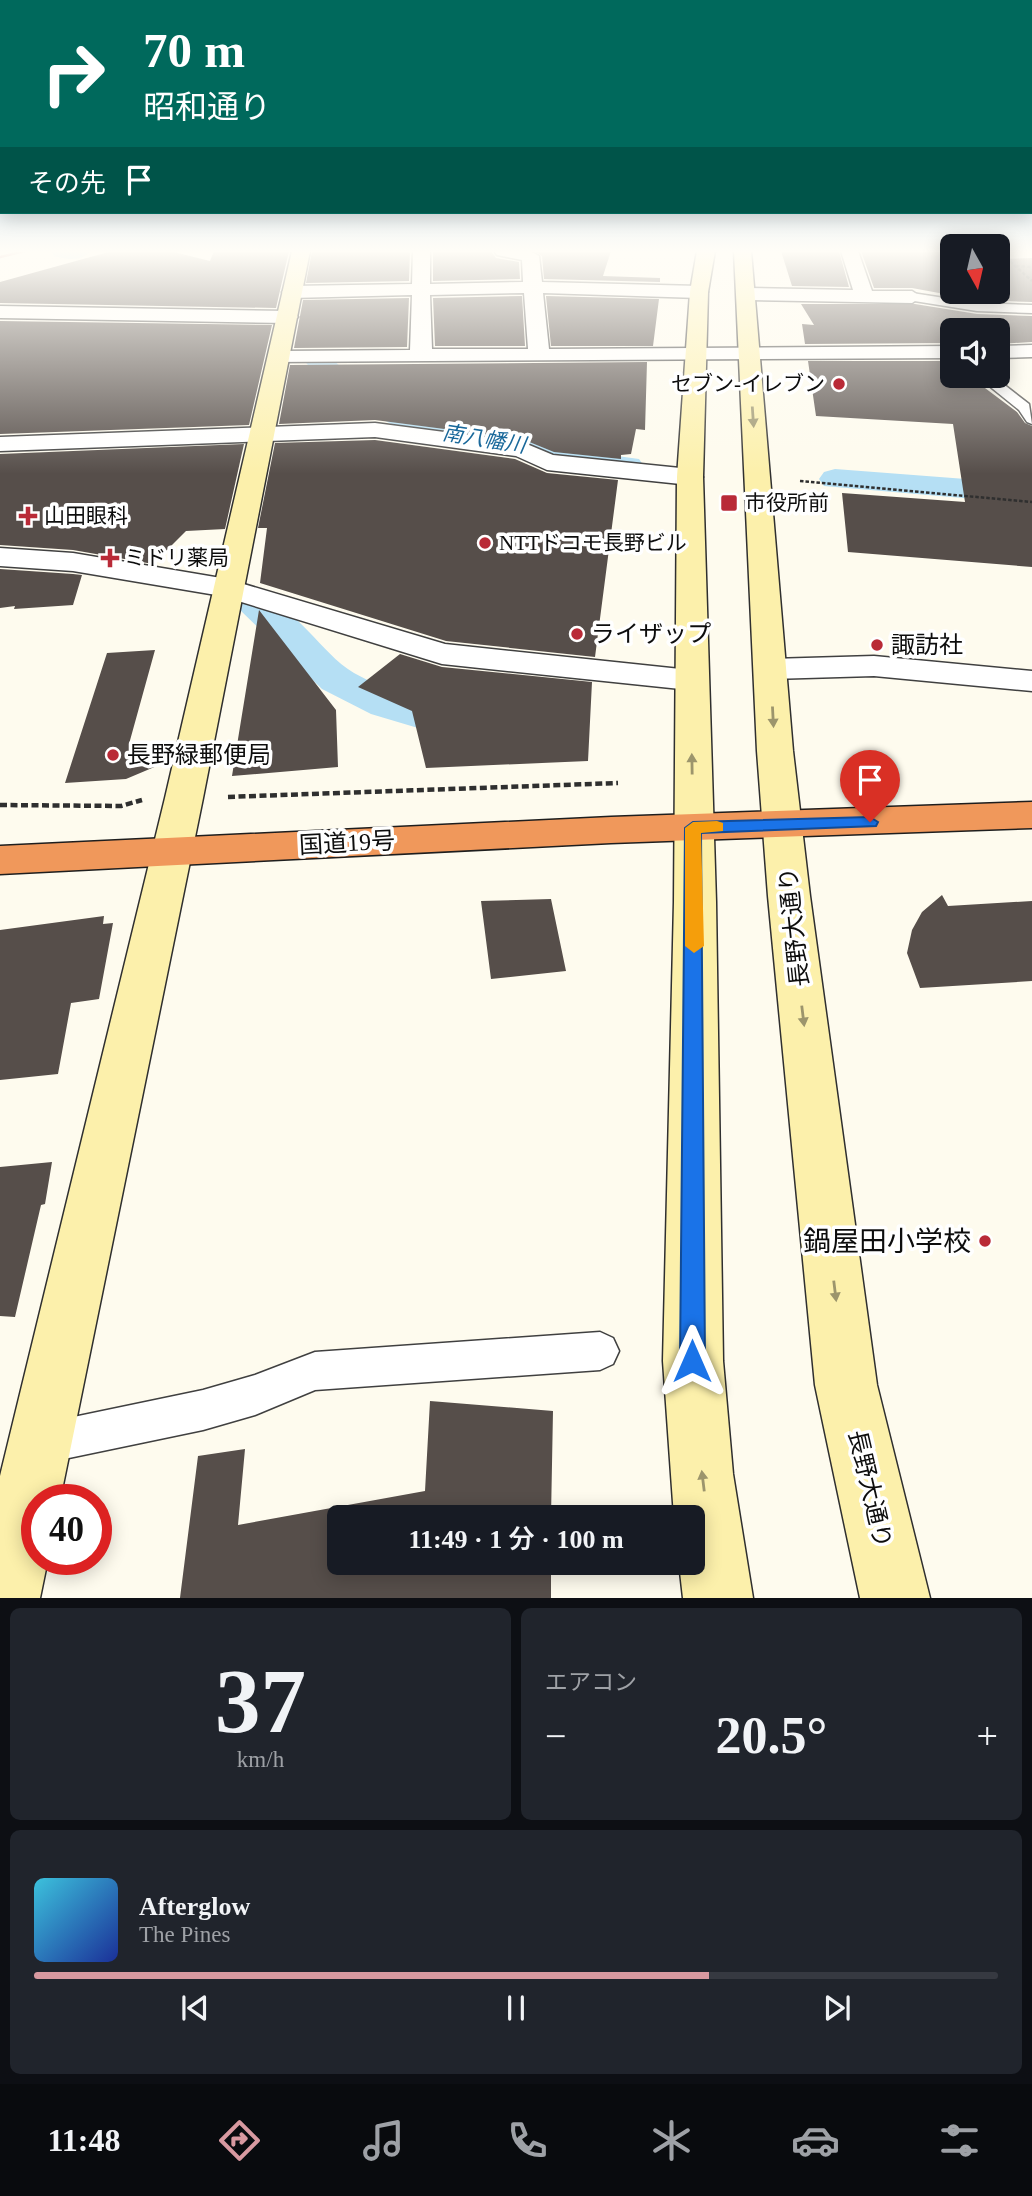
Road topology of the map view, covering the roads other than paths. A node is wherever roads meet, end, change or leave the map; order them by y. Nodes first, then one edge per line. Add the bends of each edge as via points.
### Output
1 (286, 326) edge
2 (421, 326) edge
3 (536, 326) edge
4 (697, 326) edge
5 (748, 326) edge
6 (1032, 351) edge
7 (940, 352) edge
8 (1010, 352) edge
9 (749, 353) junction
10 (696, 354) junction
11 (539, 355) junction
12 (421, 356) junction
13 (279, 357) junction
14 (995, 388) edge
15 (1032, 419) edge
16 (261, 436) junction
17 (0, 444) edge
18 (690, 477) junction
19 (0, 558) edge
20 (227, 588) junction
21 (771, 669) junction
22 (690, 680) junction
23 (1032, 681) edge
24 (1032, 815) edge
25 (784, 824) junction
26 (693, 828) junction
27 (171, 851) junction
28 (0, 860) edge
29 (600, 1351) dead end
30 (23, 1478) edge
31 (5, 1598) edge
32 (718, 1598) edge
33 (895, 1598) edge

1 - 13 street
2 - 12 street
3 - 11 street
4 - 10 street
5 - 9 street, 長野大通り
6 - 8 street
7 - 9 street
9 - 10 street
9 -> 21 street, 長野大通り
10 - 11 street
10 - 18 street
11 - 12 street
12 - 13 street
13 - 16 street
14 - 15 lane via 1024,407
16 - 17 street
16 - 18 street via 375,430 522,449 547,462
16 - 20 street
18 - 22 street
19 - 20 street via 73,562
20 - 22 street via 442,654
20 - 27 street
21 - 23 street via 874,666
21 -> 25 street, 長野大通り
26 -> 22 street
24 - 25 highway, 国道19号
25 - 26 highway, 国道19号
25 -> 33 street, 長野大通り via 846,1385
26 - 27 highway, 国道19号
32 -> 26 street via 692,1361
27 - 28 highway, 国道19号
27 - 30 street
29 - 30 lane via 315,1371
30 - 31 street

